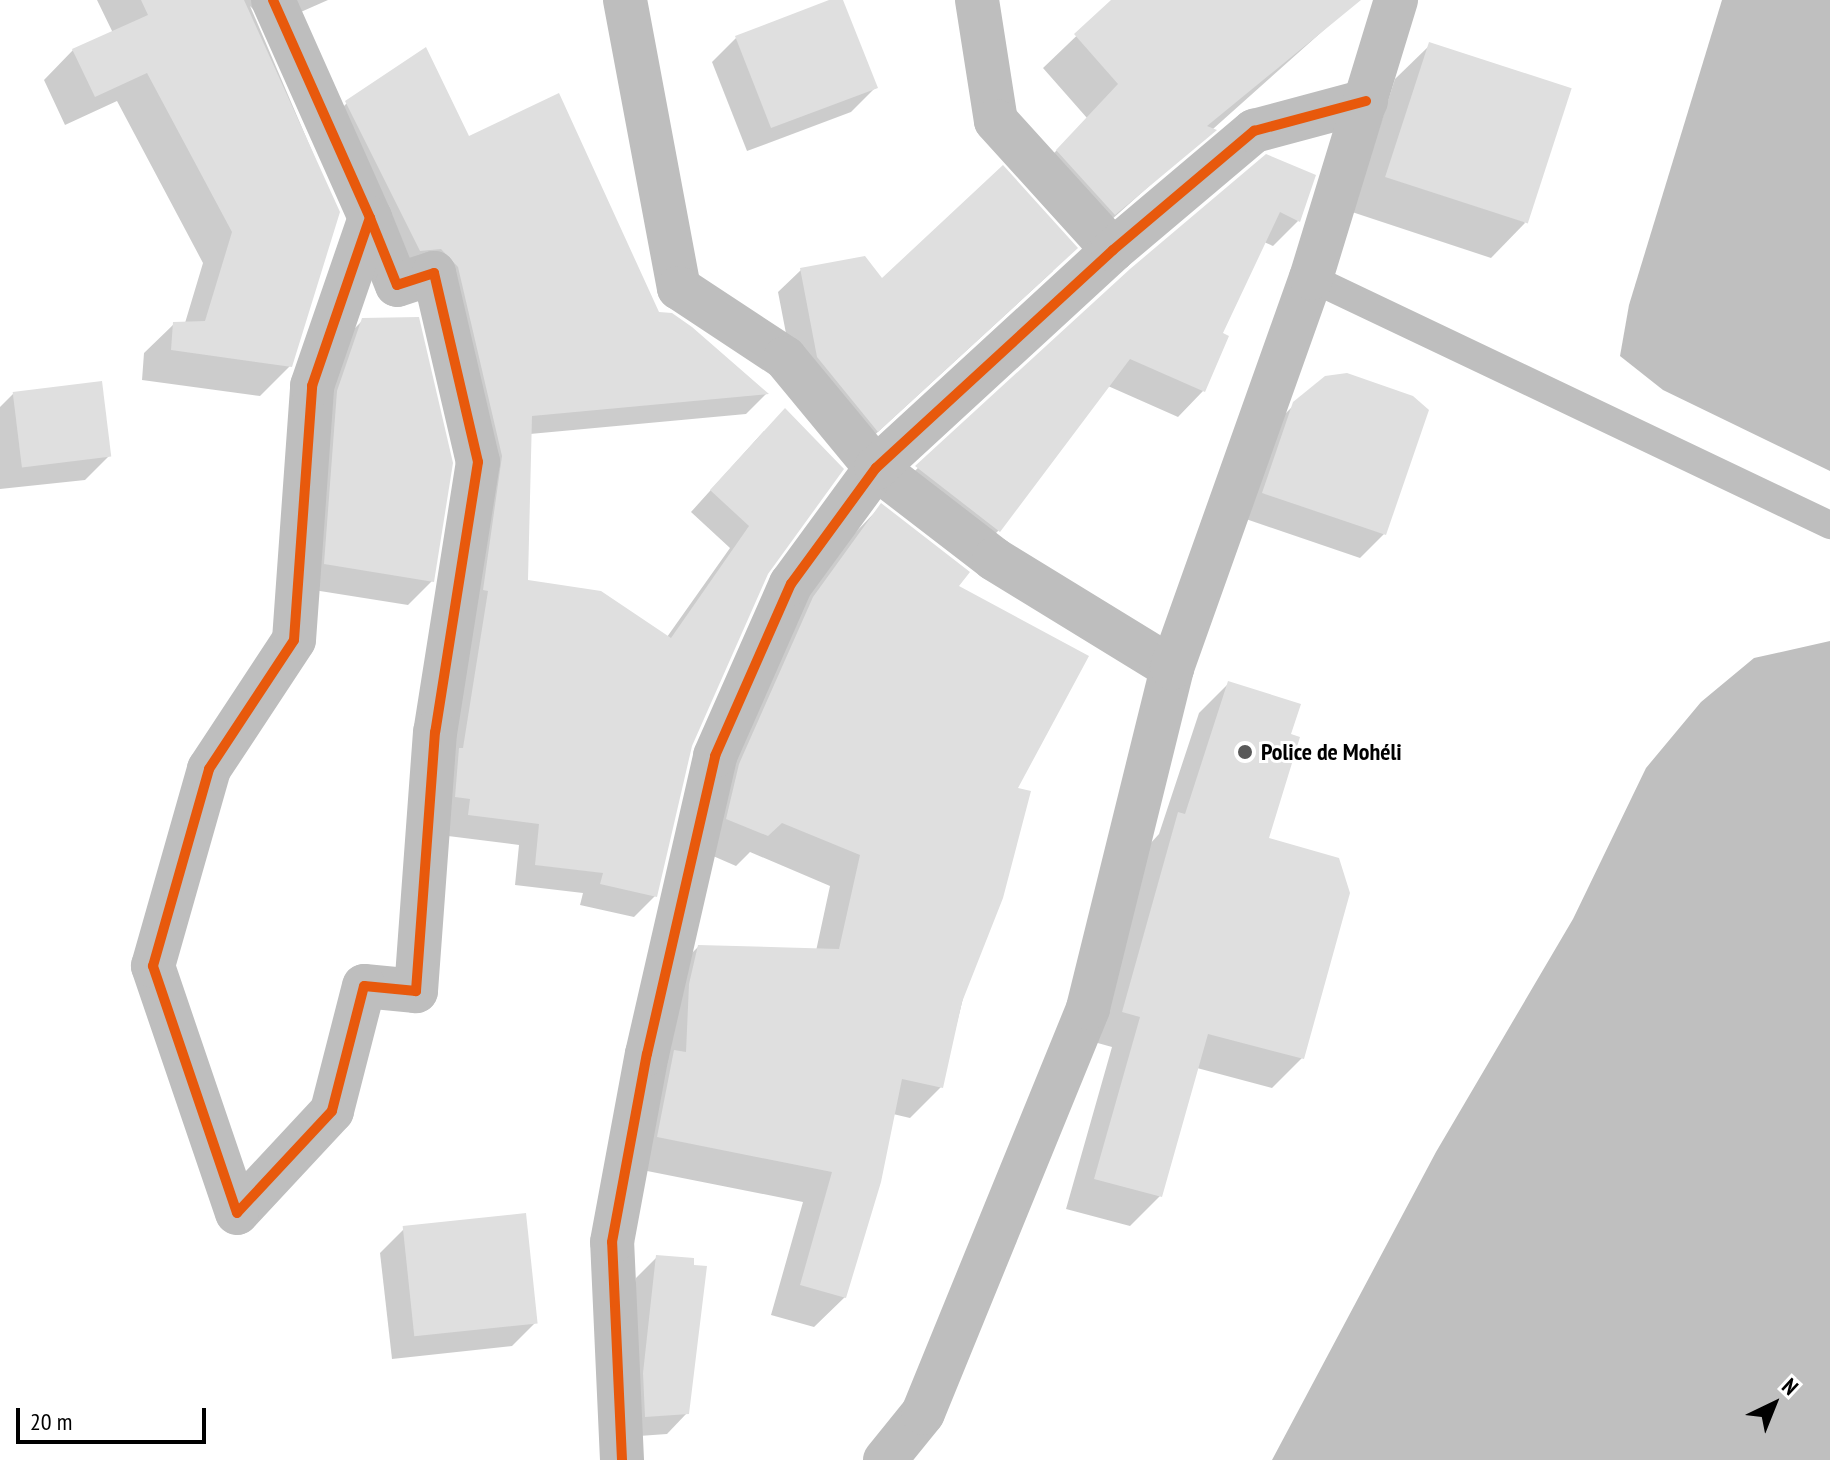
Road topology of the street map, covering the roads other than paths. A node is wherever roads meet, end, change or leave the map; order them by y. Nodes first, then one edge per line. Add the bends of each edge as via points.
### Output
1 (273, 0) edge
2 (625, 0) edge
3 (977, 0) edge
4 (1396, 0) edge
5 (1366, 101) junction
6 (370, 218) junction
7 (1113, 250) junction
8 (1311, 278) junction
9 (876, 468) junction
10 (1830, 525) edge
11 (1172, 668) junction
12 (622, 1460) edge
13 (885, 1460) edge

1 - 6 street
2 - 9 street via 679,288 785,358
3 - 7 street via 996,121
4 - 5 street
5 - 7 street via 1254,131
5 - 8 street
6 - 6 street via 397,285 434,273 478,462 435,732 416,991 364,986 332,1111 237,1213 153,966 209,769 294,640 312,386
7 - 9 street
8 - 10 lane
8 - 11 street
9 - 11 street via 994,559
9 - 12 street via 791,584 715,756 647,1054 612,1242
11 - 13 street via 1088,1008 923,1413

